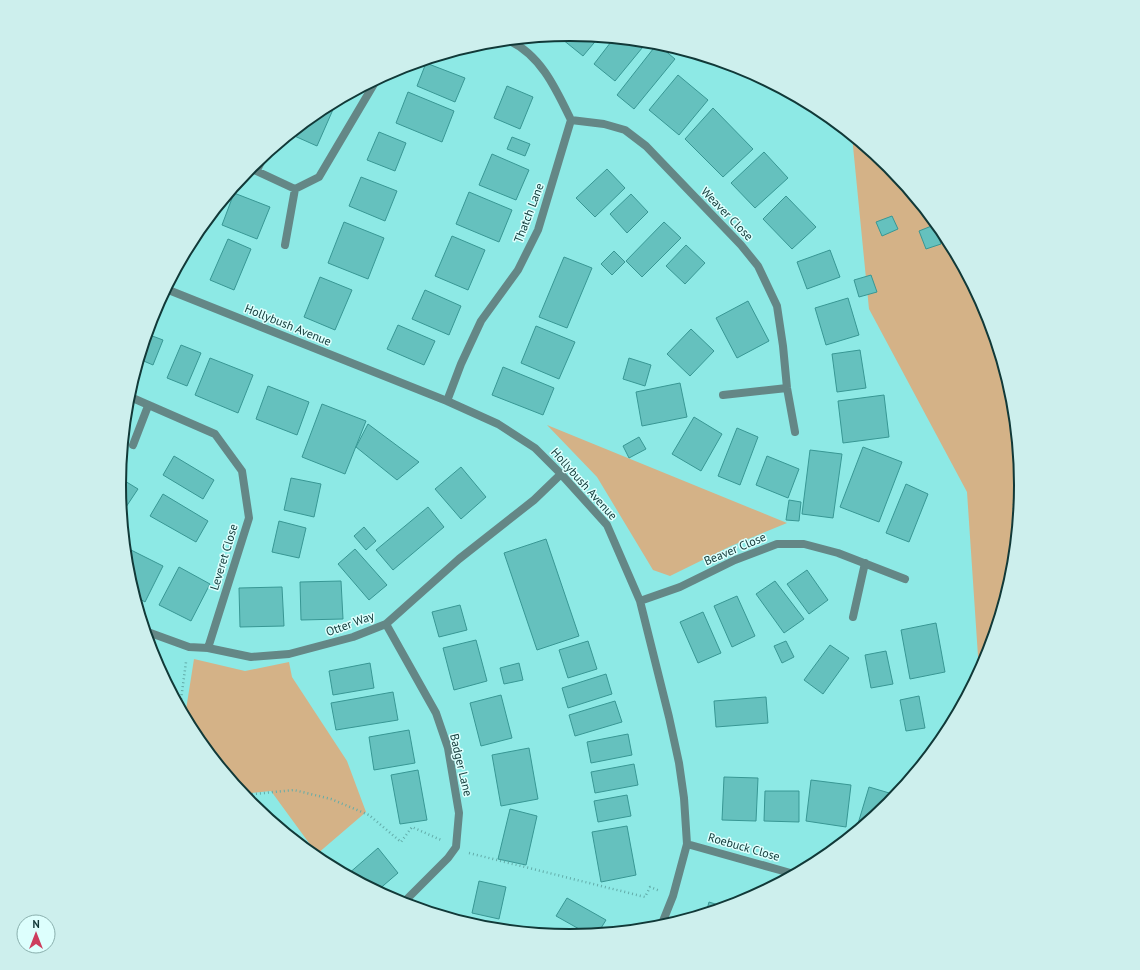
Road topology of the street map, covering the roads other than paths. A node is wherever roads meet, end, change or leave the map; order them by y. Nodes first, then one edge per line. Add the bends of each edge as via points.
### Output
1 (515, 45) edge
2 (372, 88) edge
3 (571, 120) junction
4 (256, 171) edge
5 (295, 189) junction
6 (285, 244) dead end
7 (171, 291) edge
8 (787, 388) junction
9 (723, 395) dead end
10 (135, 399) edge
11 (447, 401) junction
12 (148, 406) junction
13 (795, 432) dead end
14 (133, 445) dead end
15 (561, 474) junction
16 (865, 563) junction
17 (905, 579) dead end
18 (640, 601) junction
19 (853, 617) dead end
20 (386, 624) junction
21 (152, 634) edge
22 (208, 648) junction
23 (687, 844) junction
24 (788, 872) edge
25 (408, 898) edge
26 (664, 918) edge

1 - 3 street via 531,56 549,76
2 - 5 street via 319,177
3 - 8 street, Weaver Close via 604,124 625,130 646,146 758,266 777,306
3 - 11 street, Thatch Lane via 538,230 518,270 481,321
4 - 5 street
5 - 6 street
7 - 11 street, Hollybush Avenue
8 - 9 street
8 - 13 street, Weaver Close
10 - 12 street, Leveret Close
11 - 15 street, Hollybush Avenue via 498,424 535,448
12 - 14 street
12 - 22 street, Leveret Close via 215,434 242,471 249,518
15 - 18 street, Hollybush Avenue via 607,525
15 - 20 street, Otter Way
16 - 17 street, Beaver Close
16 - 18 street, Beaver Close via 804,544 777,544 735,560 680,587
16 - 19 street
18 - 23 street, Hollybush Avenue via 679,762
20 - 22 street, Otter Way via 353,637 289,654 251,658
20 - 25 street, Badger Lane via 436,713 448,748 459,813 456,846 448,858
21 - 22 street, Otter Way via 189,647
23 - 24 street, Roebuck Close
23 - 26 street, Hollybush Avenue

